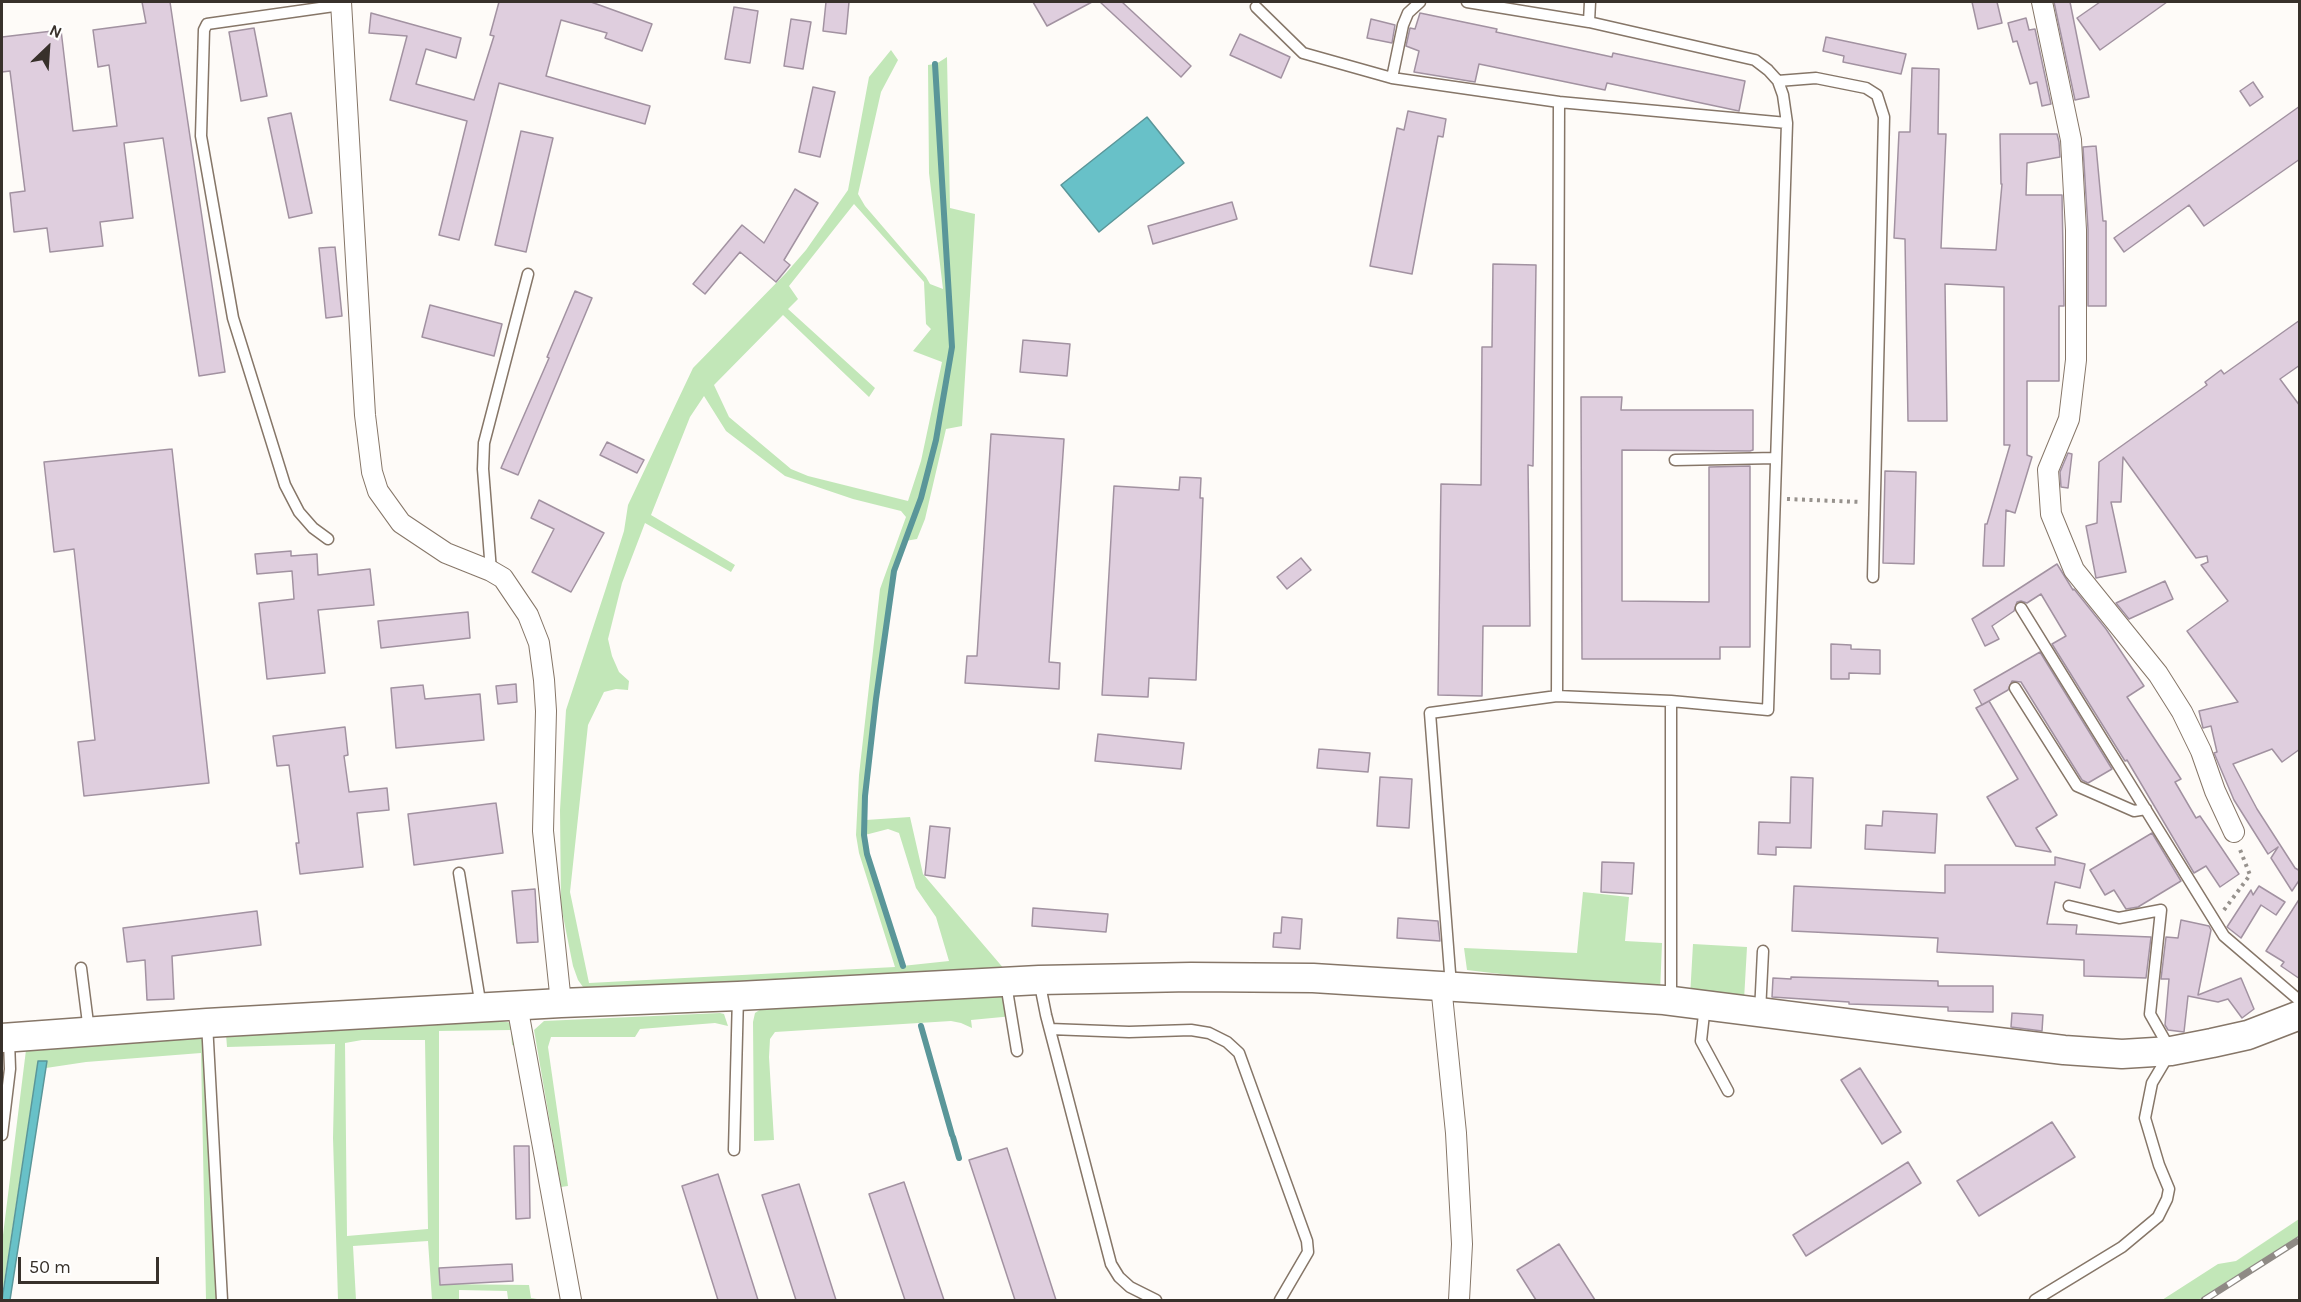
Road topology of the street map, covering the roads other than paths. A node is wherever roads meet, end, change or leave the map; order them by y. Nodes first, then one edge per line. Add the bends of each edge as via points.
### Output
1 (1420, 2) edge
2 (1467, 2) edge
3 (1590, 2) edge
4 (2042, 2) edge
5 (341, 3) edge
6 (1256, 7) dead end
7 (1590, 22) junction
8 (1392, 78) junction
9 (1778, 81) junction
10 (1559, 102) junction
11 (1787, 123) junction
12 (528, 274) dead end
13 (1776, 458) junction
14 (1675, 460) dead end
15 (328, 539) dead end
16 (491, 571) junction
17 (1873, 578) dead end
18 (2021, 608) dead end
19 (2015, 688) dead end
20 (1557, 696) junction
21 (1671, 702) junction
22 (2146, 809) junction
23 (2234, 832) road end
24 (459, 873) dead end
25 (2068, 906) dead end
26 (1763, 951) dead end
27 (81, 968) dead end
28 (1039, 980) junction
29 (1005, 981) junction
30 (1446, 985) junction
31 (738, 996) junction
32 (1671, 1000) junction
33 (561, 1002) junction
34 (2300, 1002) edge
35 (517, 1005) junction
36 (1705, 1005) junction
37 (482, 1007) junction
38 (1760, 1012) junction
39 (2300, 1015) edge
40 (207, 1023) junction
41 (1050, 1029) junction
42 (89, 1031) junction
43 (5, 1037) edge
44 (1017, 1051) dead end
45 (2171, 1051) junction
46 (1728, 1091) dead end
47 (2, 1135) edge
48 (734, 1150) dead end
49 (222, 1300) edge
50 (571, 1300) edge
51 (1156, 1300) edge
52 (1280, 1300) edge
53 (1459, 1300) edge
54 (2035, 1300) edge

1 - 8 lane via 1408,13 1403,25
2 - 7 lane
3 - 7 lane
4 - 23 street via 2071,140 2076,230 2076,360 2069,419 2048,470 2051,514 2074,570 2157,674 2181,712
5 - 15 lane via 207,24 201,136 233,318 285,485 299,512
5 - 16 street via 365,415 372,472 378,491 401,523 446,553
6 - 8 lane via 1303,53
7 - 9 lane via 1755,60
8 - 10 lane
9 - 11 lane
9 - 17 lane via 1816,78 1866,88 1877,95 1884,117
10 - 11 lane
10 - 20 lane
11 - 13 lane
12 - 16 lane via 484,443
13 - 14 lane
13 - 21 lane via 1768,710
16 - 33 street via 503,578 519,599 539,643 546,711 543,831
18 - 22 lane
19 - 22 lane via 2077,786 2134,811
20 - 21 lane
20 - 30 lane via 1430,713
21 - 32 lane
22 - 34 lane via 2224,936
24 - 37 lane
25 - 45 lane via 2119,918 2161,910 2150,1014
26 - 38 lane
27 - 42 lane
28 - 29 street
28 - 30 street via 1313,978
28 - 41 lane
29 - 31 street
29 - 44 lane
30 - 32 street
30 - 53 street via 1462,1244
31 - 33 street
31 - 48 lane
32 - 36 street
33 - 35 street
35 - 37 street
35 - 50 street
36 - 38 street
36 - 46 lane via 1701,1041
37 - 40 street
38 - 45 street via 2064,1050 2122,1054
39 - 45 street via 2248,1035
40 - 42 street
40 - 49 lane
41 - 51 lane via 1111,1264 1130,1287
41 - 52 lane via 1191,1030 1227,1042 1239,1053 1307,1241 1308,1252
42 - 43 street
43 - 47 lane via 10,1069
45 - 54 lane via 2152,1083 2145,1118 2169,1189 2158,1216 2122,1247

